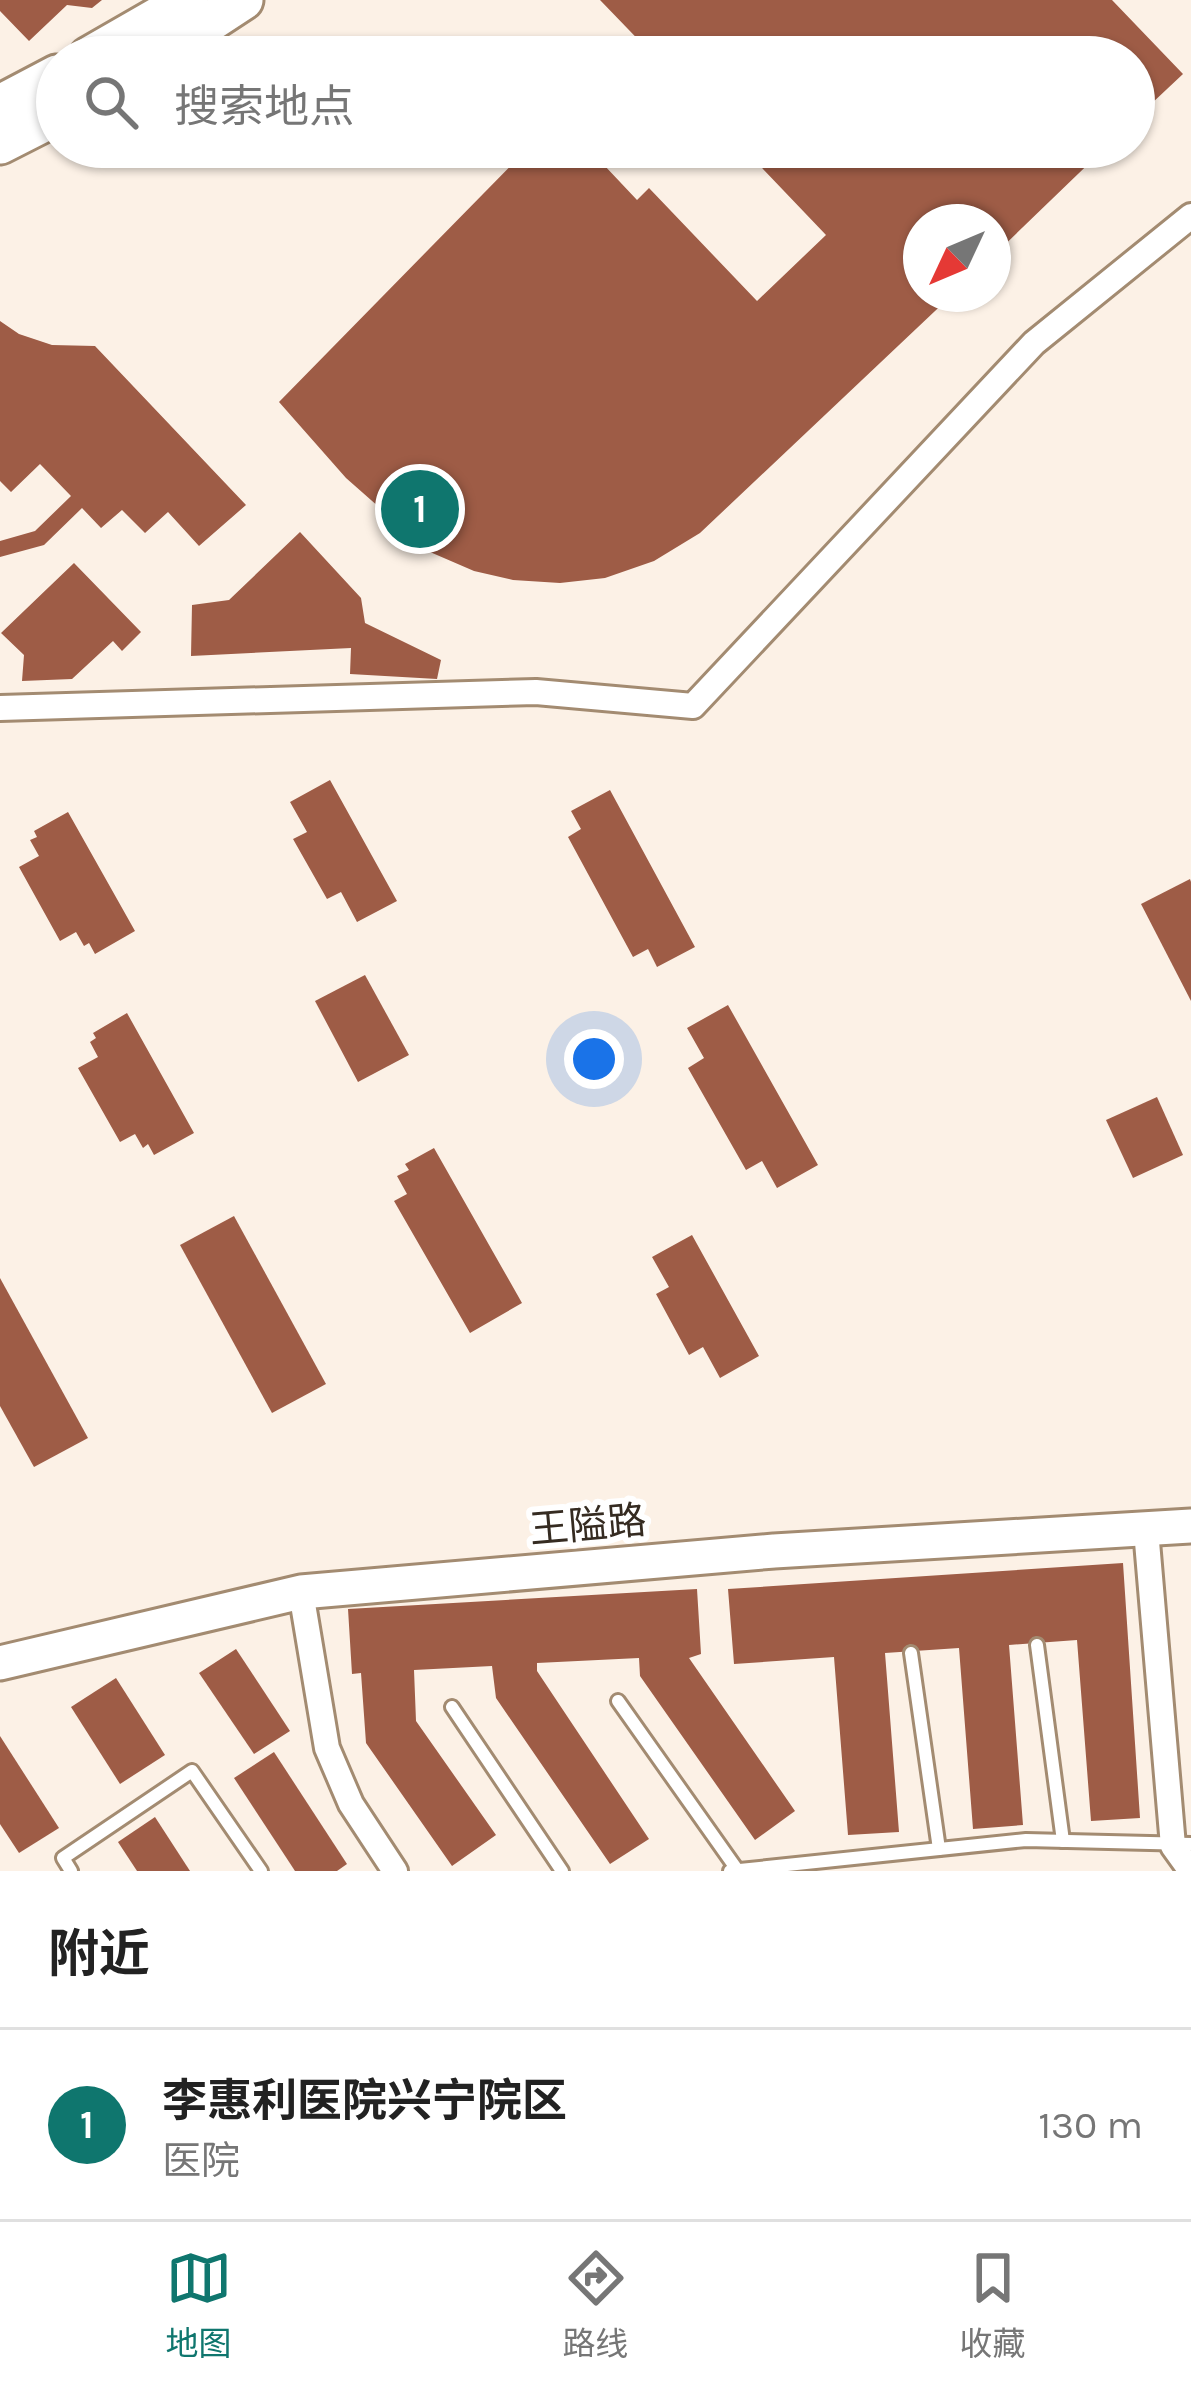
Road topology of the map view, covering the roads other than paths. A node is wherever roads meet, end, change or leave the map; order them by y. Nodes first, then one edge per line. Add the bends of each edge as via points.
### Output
1 (188, 0) edge
2 (244, 0) edge
3 (125, 36) edge
4 (188, 36) edge
5 (36, 86) edge
6 (0, 105) edge
7 (36, 126) edge
8 (0, 144) edge
9 (1191, 216) edge
10 (0, 708) edge
11 (1191, 1526) edge
12 (1146, 1530) junction
13 (301, 1592) junction
14 (1036, 1645) dead end
15 (911, 1653) dead end
16 (0, 1663) edge
17 (618, 1701) dead end
18 (452, 1708) dead end
19 (1063, 1841) junction
20 (1182, 1845) edge
21 (939, 1849) junction
22 (71, 1871) edge
23 (261, 1871) edge
24 (395, 1871) edge
25 (562, 1871) edge
26 (735, 1871) edge
27 (1191, 1871) edge

1 - 3 main road
2 - 4 main road
5 - 6 main road
7 - 8 main road
9 - 10 street via 1034,343 693,706 536,692
11 - 12 main road, 王隘路
12 - 13 main road, 王隘路 via 774,1551
12 - 20 street
13 - 16 main road, 王隘路
13 - 24 street via 327,1748 350,1804
14 - 19 lane
15 - 21 lane
17 - 26 lane
18 - 25 lane
19 - 20 lane
19 - 21 lane
20 - 27 street
21 - 26 lane
22 - 23 lane via 63,1858 191,1771

